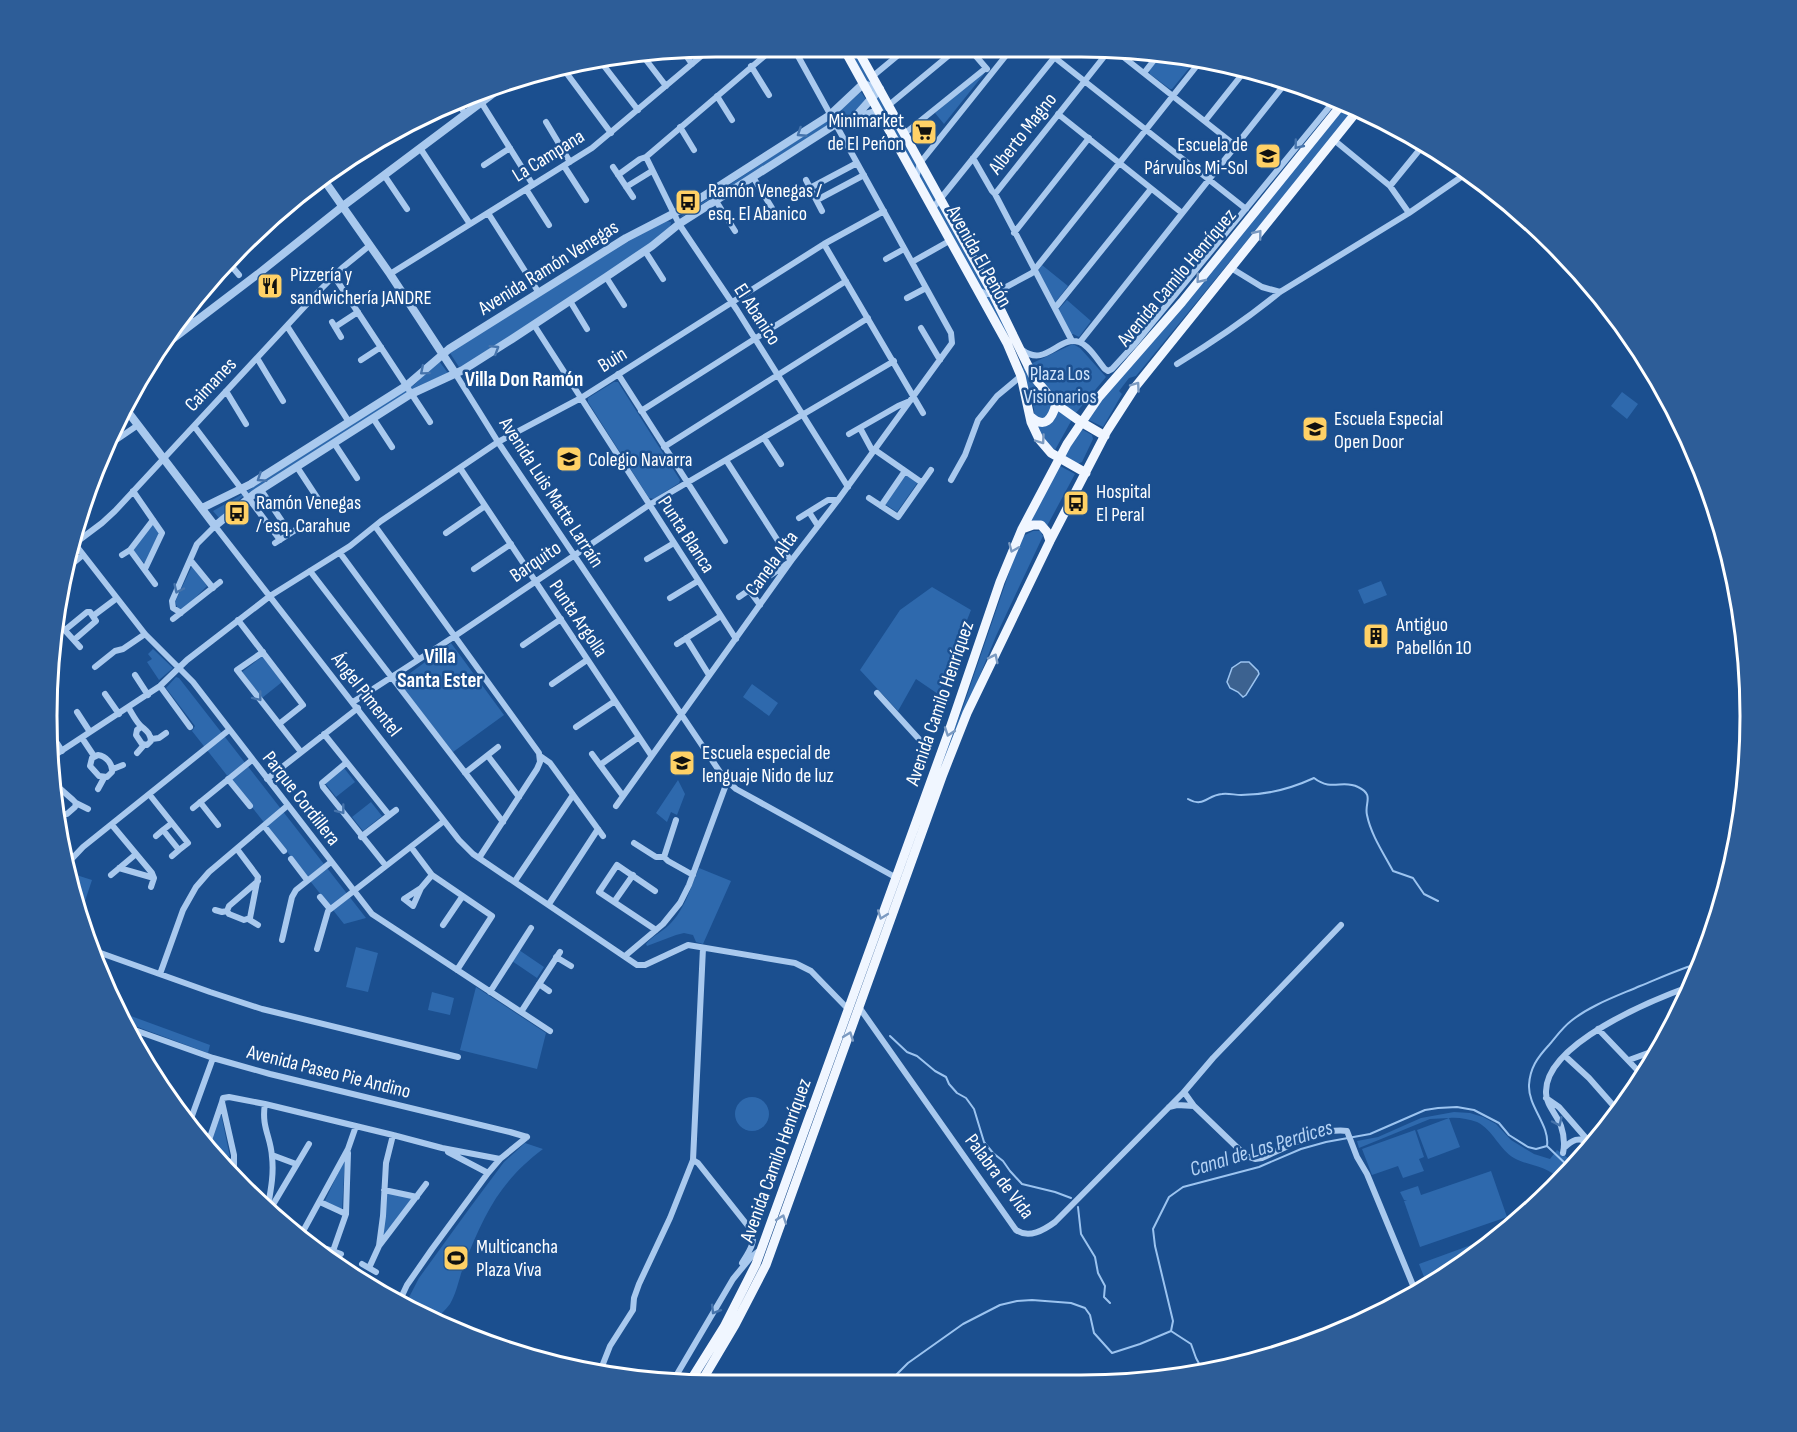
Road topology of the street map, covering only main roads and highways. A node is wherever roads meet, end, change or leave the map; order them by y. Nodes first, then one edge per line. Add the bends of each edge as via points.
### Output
1 (848, 57) edge
2 (862, 57) edge
3 (1338, 109) edge
4 (1353, 116) edge
5 (1056, 404) junction
6 (1030, 416) junction
7 (1081, 422) junction
8 (1105, 436) junction
9 (1059, 458) junction
10 (1086, 472) junction
11 (1022, 529) junction
12 (1050, 541) junction
13 (694, 1374) edge
14 (705, 1375) edge

1 - 6 main road, Avenida El Peñón via 1010,348
2 - 5 main road, Avenida El Peñón via 993,294 1033,376
3 -> 7 main road, Avenida Camilo Henríquez
8 -> 4 main road, Avenida Camilo Henríquez via 1145,373
5 - 6 main road via 1047,421 1039,422
5 - 7 main road, Avenida El Peñón
6 -> 9 main road, Avenida El Peñón via 1039,439
7 - 8 main road, Avenida El Peñón
7 - 9 main road, Avenida Camilo Henríquez
8 - 10 main road, Avenida Camilo Henríquez
9 - 10 main road, Avenida El Peñón
9 - 11 main road, Avenida Camilo Henríquez
10 - 12 main road, Avenida Camilo Henríquez
11 - 12 main road via 1041,525
11 -> 13 main road, Avenida Camilo Henríquez via 763,1247 734,1310
14 -> 12 main road, Avenida Camilo Henríquez via 766,1265 967,713

